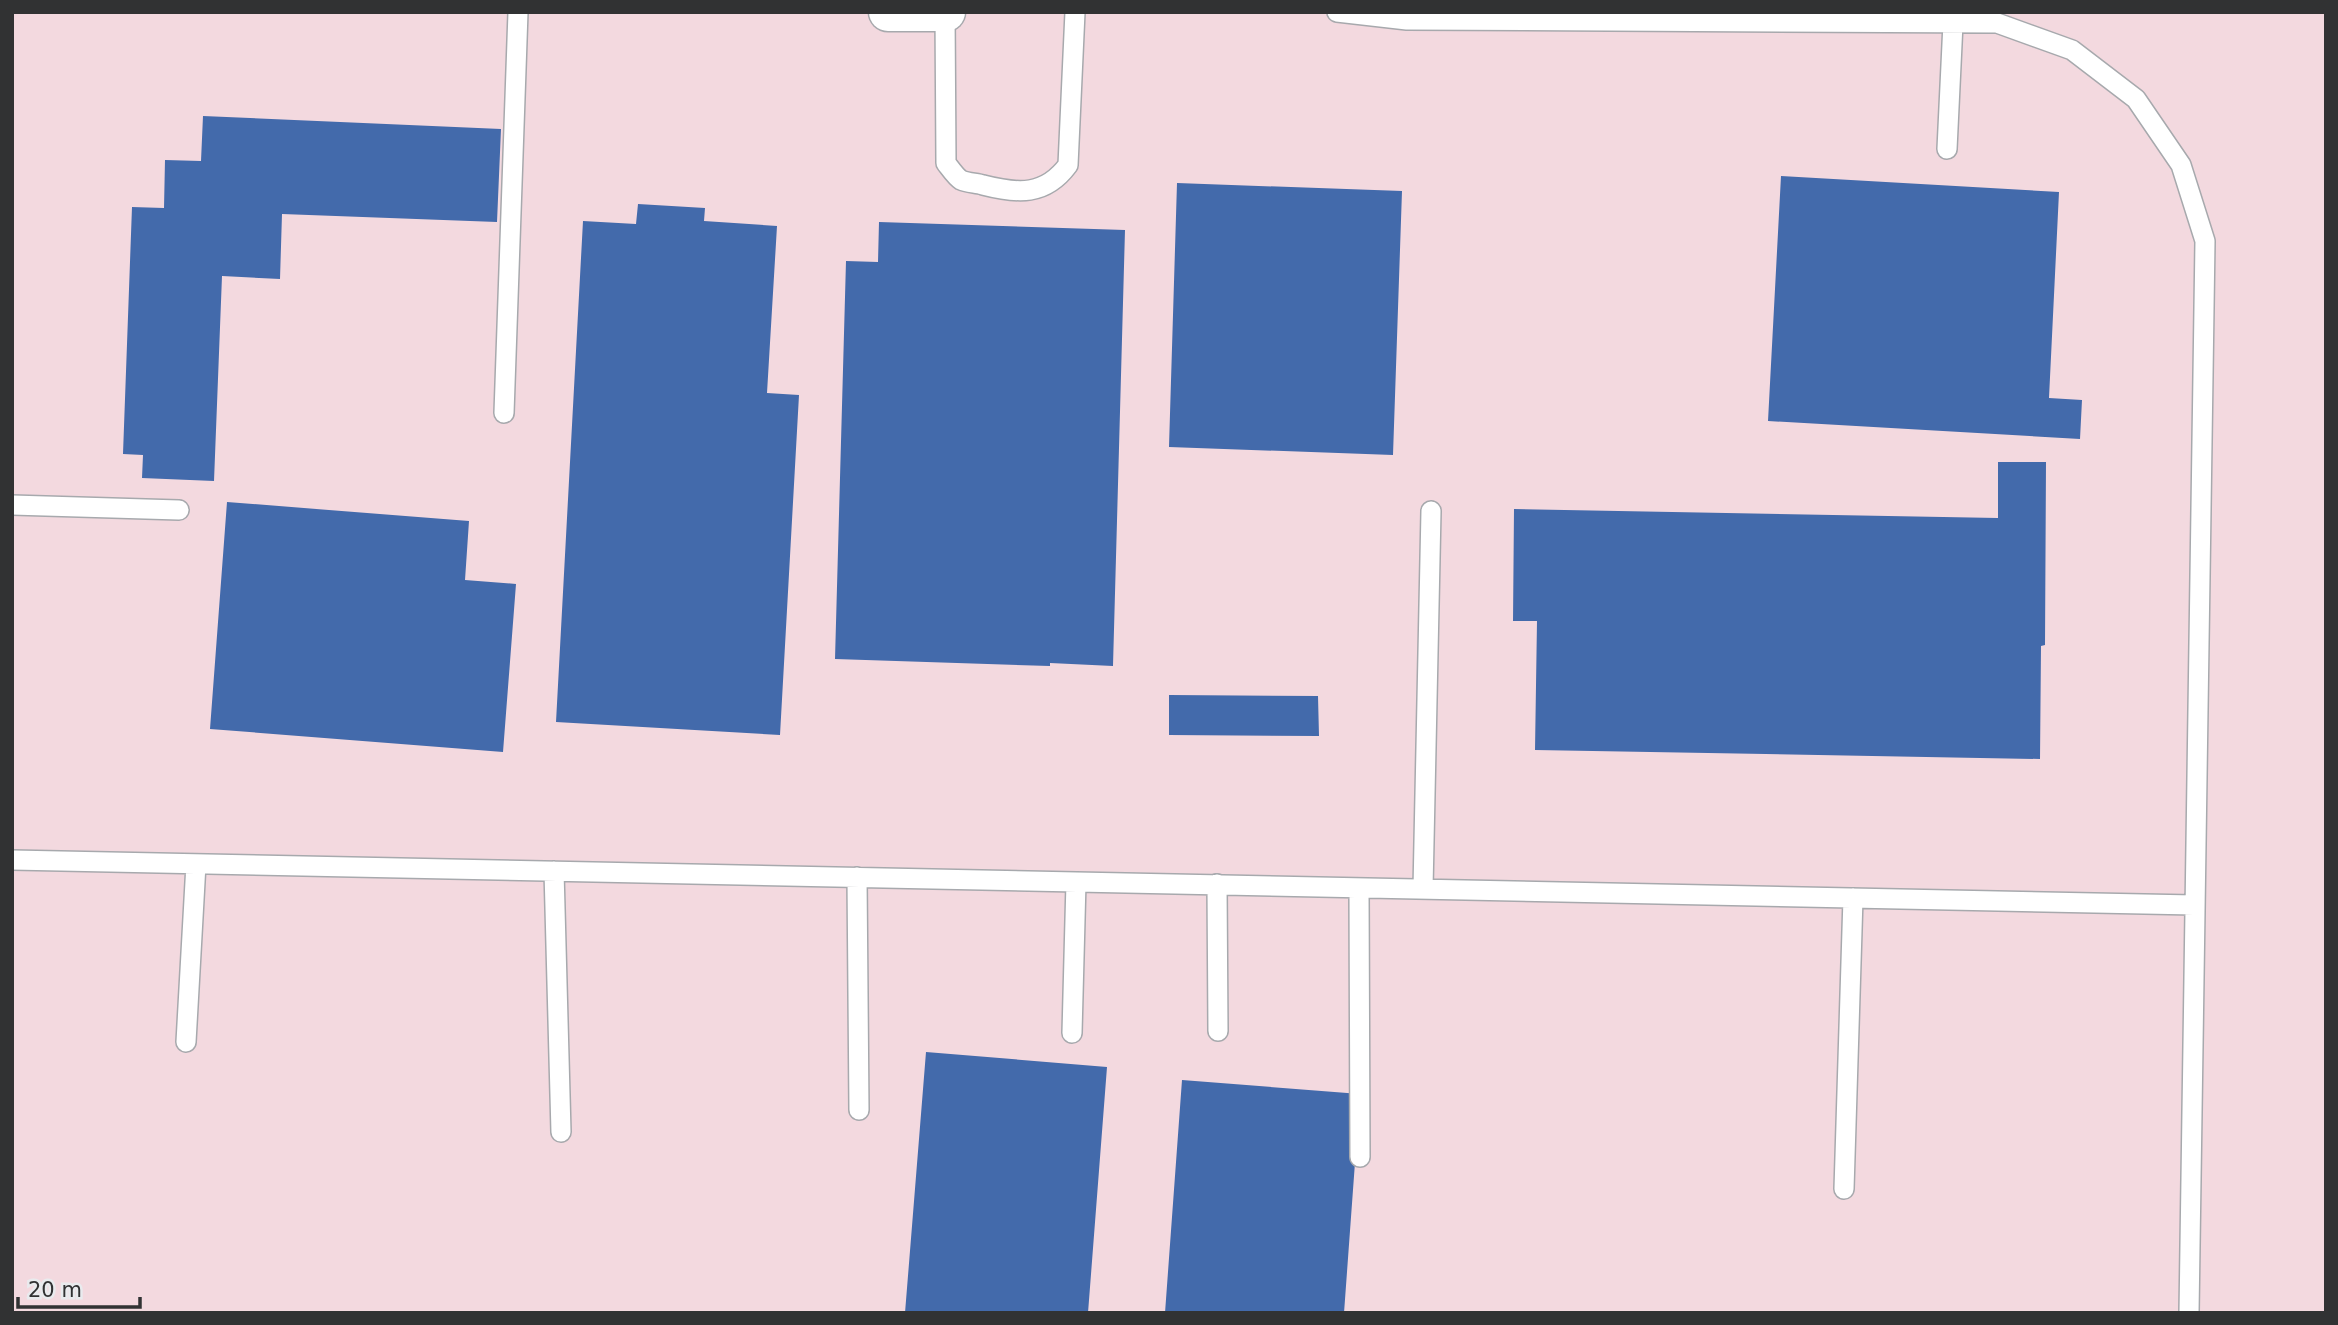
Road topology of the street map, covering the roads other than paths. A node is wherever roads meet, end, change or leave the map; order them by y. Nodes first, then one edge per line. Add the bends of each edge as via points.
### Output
1 (518, 12) edge
2 (888, 12) edge
3 (946, 12) edge
4 (1075, 12) edge
5 (1337, 12) edge
6 (1953, 23) junction
7 (1947, 149) dead end
8 (505, 413) dead end
9 (12, 505) edge
10 (179, 510) dead end
11 (1431, 511) dead end
12 (12, 860) edge
13 (196, 864) junction
14 (554, 871) junction
15 (857, 877) junction
16 (1076, 882) junction
17 (1217, 884) junction
18 (1359, 888) junction
19 (1423, 889) junction
20 (1853, 898) junction
21 (2194, 905) junction
22 (1218, 1031) dead end
23 (1072, 1033) dead end
24 (186, 1042) dead end
25 (859, 1110) dead end
26 (561, 1132) dead end
27 (1360, 1157) dead end
28 (1844, 1189) dead end
29 (2189, 1313) edge

1 - 8 lane
2 - 3 street
3 - 4 lane via 946,163 960,180 1026,191 1046,187 1068,165
5 - 6 lane via 1407,20
6 - 7 lane
6 - 21 lane via 1997,23 2072,50 2136,99 2181,165 2205,241
9 - 10 lane
11 - 19 lane
12 - 13 lane
13 - 14 lane
13 - 24 lane
14 - 15 lane
14 - 26 lane
15 - 16 lane
15 - 25 lane
16 - 17 lane
16 - 23 lane
17 - 18 lane
17 - 22 lane
18 - 19 lane
18 - 27 lane
19 - 20 lane
20 - 21 lane
20 - 28 lane
21 - 29 lane

